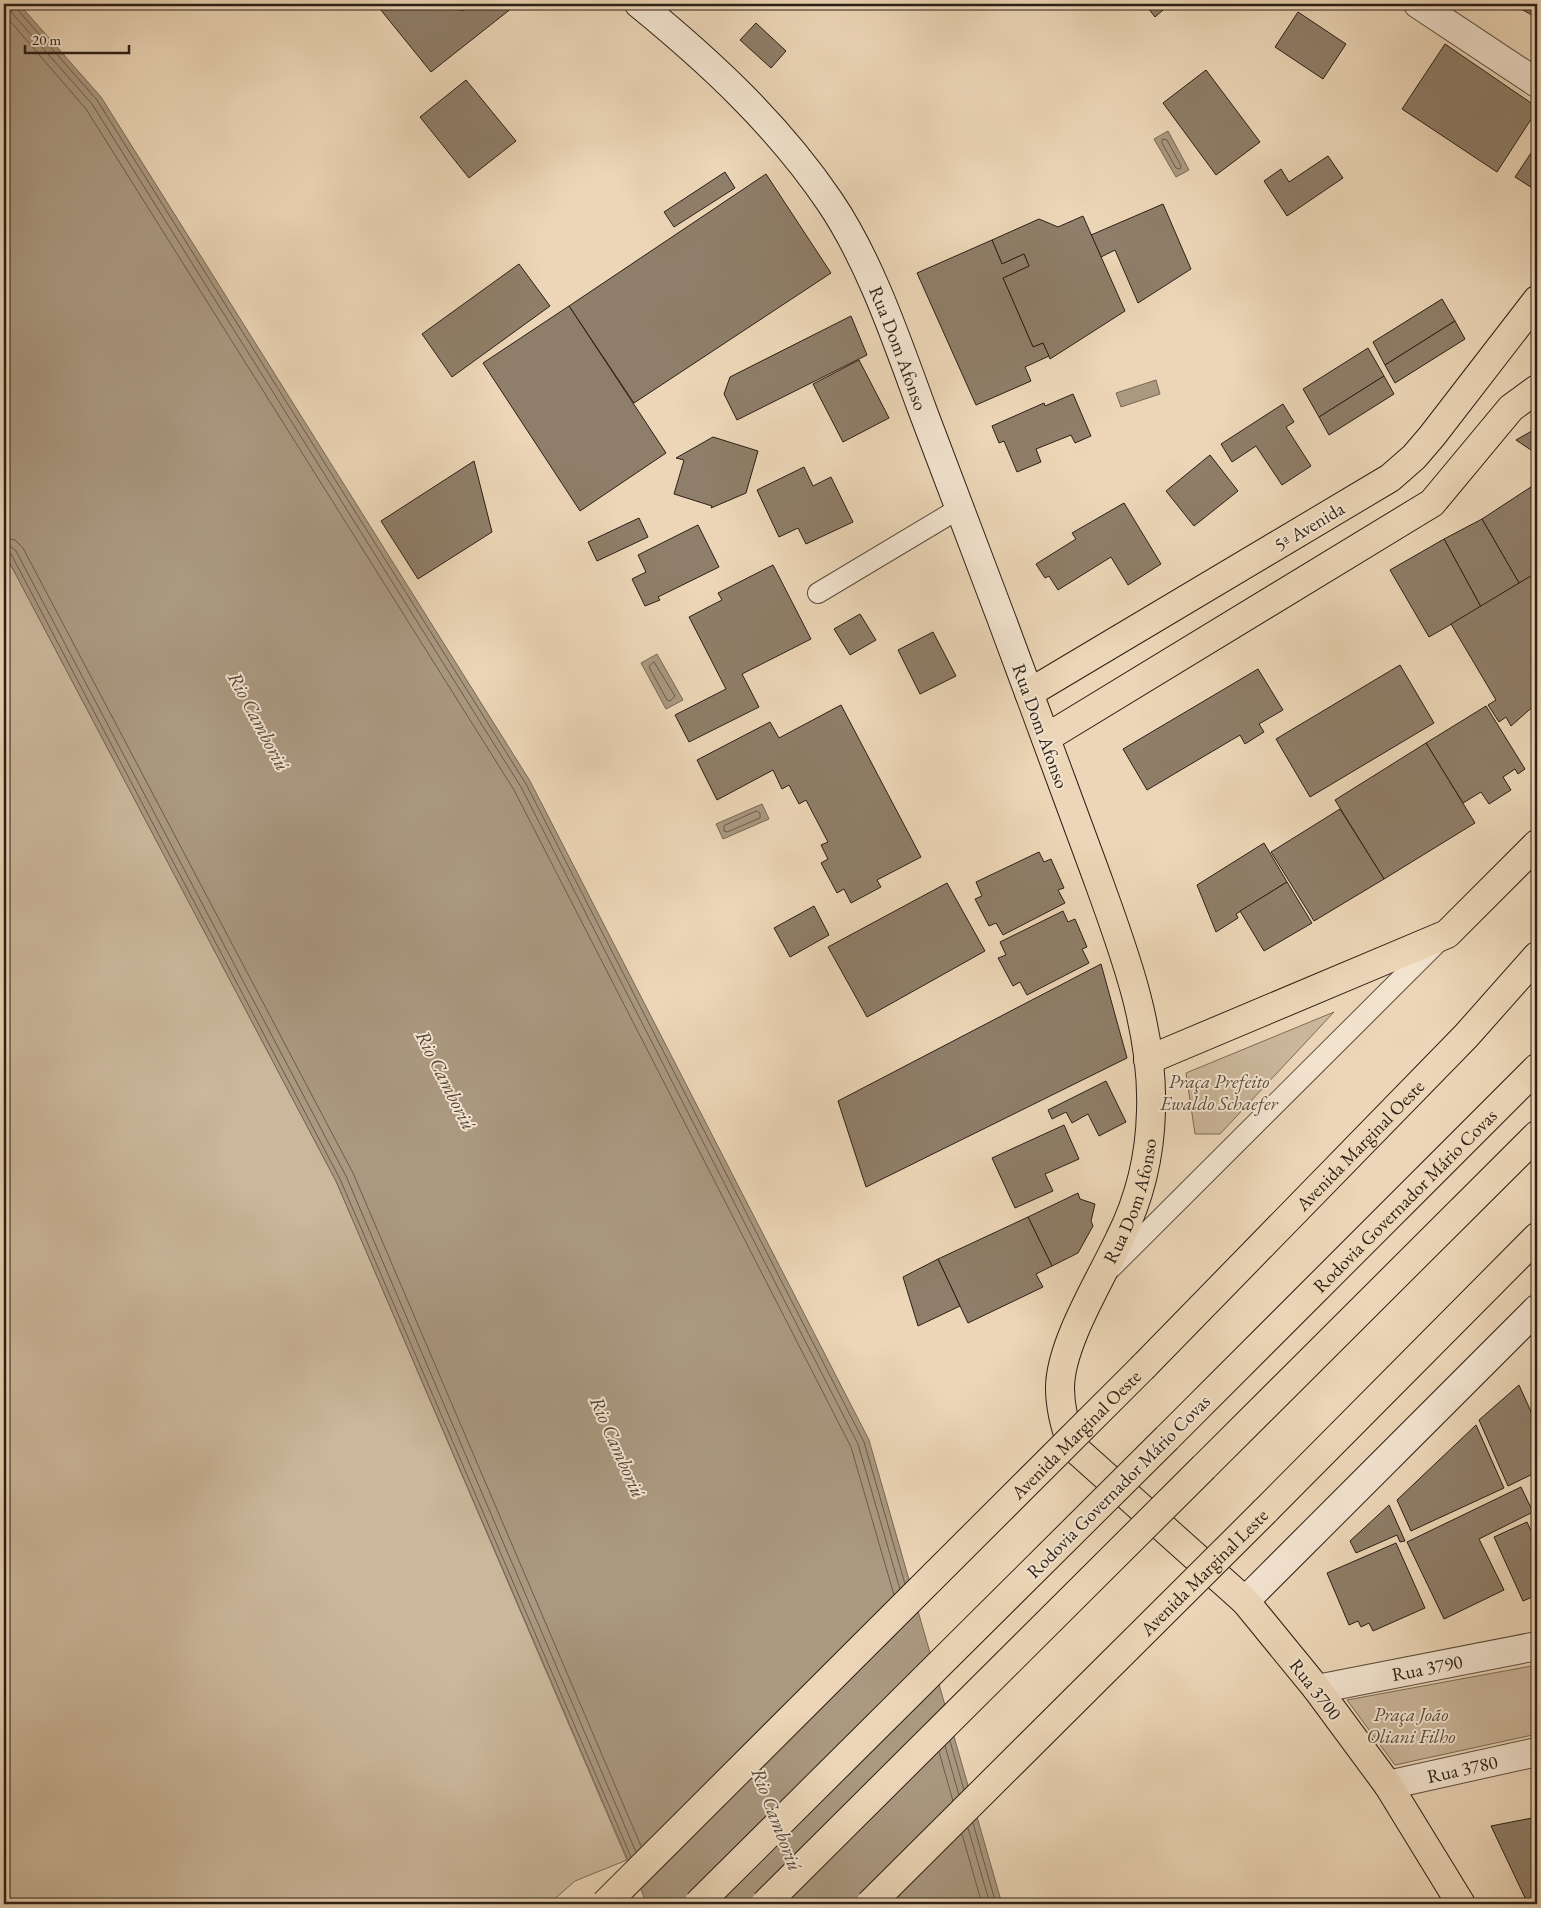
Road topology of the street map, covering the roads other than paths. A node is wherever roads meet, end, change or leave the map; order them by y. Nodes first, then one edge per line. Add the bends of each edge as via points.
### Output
1 (639, 4) edge
2 (1418, 4) edge
3 (1537, 83) edge
4 (1537, 300) edge
5 (1537, 388) edge
6 (960, 508) junction
7 (818, 593) dead end
8 (1029, 693) junction
9 (1046, 738) junction
10 (1537, 844) edge
11 (1447, 934) junction
12 (1537, 956) edge
13 (1148, 1060) junction
14 (1537, 1068) edge
15 (1537, 1135) edge
16 (1537, 1237) edge
17 (1100, 1278) junction
18 (1537, 1309) edge
19 (1135, 1502) joint
20 (1244, 1600) junction
21 (1537, 1646) edge
22 (1317, 1689) junction
23 (1537, 1752) edge
24 (1388, 1784) junction
25 (606, 1904) edge
26 (698, 1904) edge
27 (765, 1904) edge
28 (870, 1904) edge
29 (1461, 1904) edge

1 - 6 main road, Rua Dom Afonso via 686,43 772,128 831,203 894,333
2 - 3 main road
4 - 8 main road, 5ª Avenida via 1414,458 1390,478
5 - 9 main road via 1511,408 1432,503
6 - 7 lane
6 - 8 main road, Rua Dom Afonso
8 - 9 main road, Rua Dom Afonso
9 - 13 main road, Rua Dom Afonso via 1138,998
10 - 11 main road
11 - 13 main road
11 - 17 lane
12 - 25 main road, Avenida Marginal Oeste, bridge via 1466,1036 1144,1366
13 - 17 main road, Rua Dom Afonso via 1152,1110 1149,1150 1137,1197
14 - 26 main road, Rodovia Governador Mário Covas, bridge
15 - 27 main road, bridge
16 - 28 main road, Avenida Marginal Leste, bridge
17 - 19 main road, Rua Dom Afonso via 1064,1360 1060,1387 1062,1417 1072,1446
18 - 20 main road
19 - 20 main road, Rua 3700
20 - 22 main road, Rua 3700
21 - 22 main road, Rua 3790
22 - 24 main road, Rua 3700
23 - 24 main road, Rua 3780
24 - 29 main road, Rua 3700

